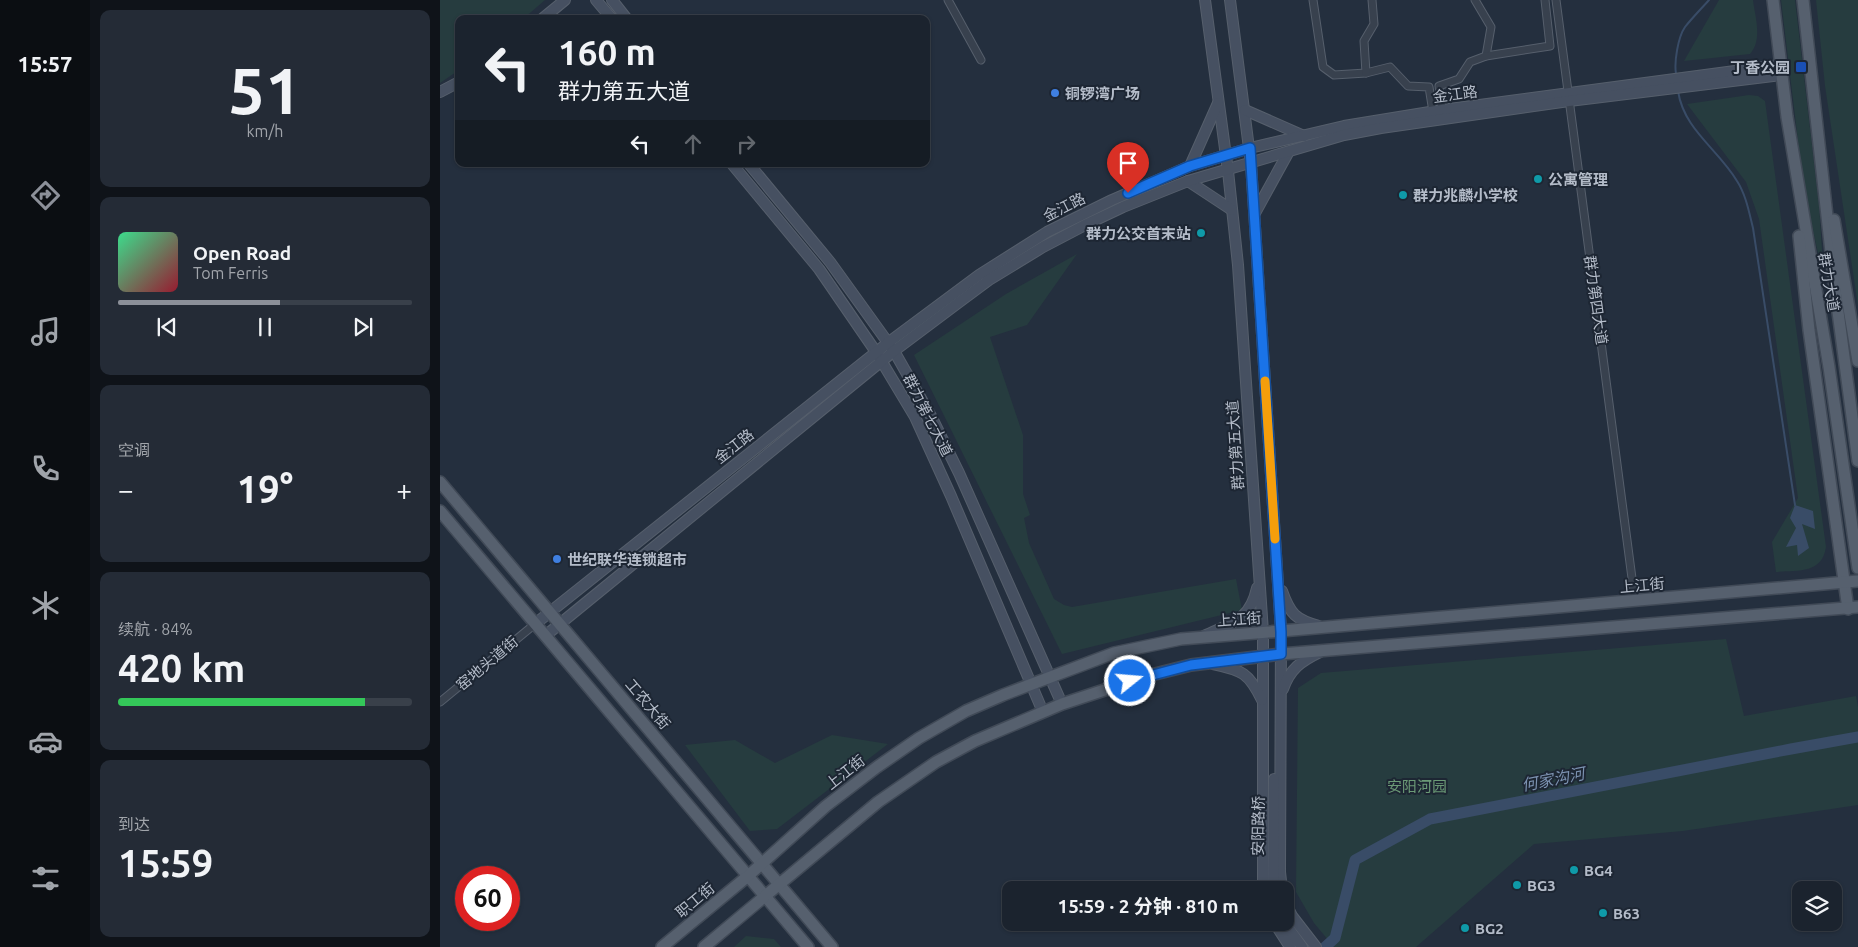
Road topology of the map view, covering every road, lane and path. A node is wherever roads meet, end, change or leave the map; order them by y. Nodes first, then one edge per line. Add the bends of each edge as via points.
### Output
1 (565, 0) edge
2 (596, 0) edge
3 (612, 0) edge
4 (948, 0) edge
5 (1205, 0) edge
6 (1230, 0) edge
7 (1313, 0) edge
8 (1372, 0) edge
9 (1475, 0) edge
10 (1544, 0) edge
11 (1556, 0) edge
12 (1773, 0) edge
13 (1803, 0) edge
14 (547, 15) edge
15 (609, 15) edge
16 (625, 15) edge
17 (1486, 56) junction
18 (981, 60) dead end
19 (1781, 70) junction
20 (1366, 73) junction
21 (455, 84) edge
22 (440, 92) edge
23 (1569, 97) junction
24 (1219, 103) junction
25 (1816, 108) junction
26 (1245, 110) junction
27 (1438, 111) junction
28 (1787, 117) junction
29 (1304, 136) junction
30 (1250, 148) junction
31 (1288, 153) junction
32 (1226, 155) junction
33 (1251, 164) junction
34 (1190, 166) junction
35 (734, 167) edge
36 (751, 167) edge
37 (1228, 170) junction
38 (1188, 181) junction
39 (1232, 210) junction
40 (1254, 214) junction
41 (892, 347) junction
42 (876, 352) junction
43 (1858, 361) edge
44 (882, 362) junction
45 (1858, 461) edge
46 (440, 482) edge
47 (440, 511) edge
48 (1858, 568) edge
49 (1259, 578) junction
50 (1278, 580) junction
51 (1858, 581) edge
52 (1844, 583) junction
53 (1635, 601) junction
54 (1853, 608) edge
55 (549, 612) junction
56 (535, 624) junction
57 (560, 624) junction
58 (1325, 628) junction
59 (1263, 632) junction
60 (1281, 632) junction
61 (545, 636) junction
62 (1203, 636) junction
63 (1324, 650) junction
64 (1281, 654) junction
65 (1264, 656) junction
66 (1210, 663) junction
67 (1050, 677) junction
68 (1032, 683) junction
69 (1281, 695) junction
70 (440, 702) edge
71 (1062, 704) junction
72 (1264, 704) junction
73 (1043, 712) junction
74 (1281, 721) junction
75 (762, 863) junction
76 (748, 876) junction
77 (1264, 881) edge
78 (1273, 881) edge
79 (1281, 881) edge
80 (780, 884) junction
81 (766, 897) junction
82 (1294, 918) edge
83 (1280, 931) edge
84 (1290, 931) edge
85 (1287, 943) edge
86 (662, 947) edge
87 (704, 947) edge
88 (808, 947) edge
89 (832, 947) edge
90 (1302, 947) edge
91 (1316, 947) edge

1 - 14 main road
2 - 15 main road
3 - 16 main road
4 - 18 street
5 - 24 main road, 群力第五大道
6 - 26 main road
7 - 20 street via 1323,66 1334,75
8 - 20 street via 1374,24 1364,41
9 - 17 street via 1491,27
10 - 17 street via 1550,46
11 - 23 street, 群力第四大道
12 - 19 main road, 群力大道
13 - 25 main road, 群力大道
17 - 27 street via 1470,62 1459,79 1439,86
19 - 23 main road, 金江路
19 - 28 main road, 群力大道
20 - 27 street via 1390,67 1408,86 1429,87
21 - 22 main road
23 - 27 main road, 金江路
23 - 31 main road, 金江路 via 1344,135
23 - 53 street, 群力第四大道
24 - 32 main road, 群力第五大道
24 - 34 main road
25 - 43 main road
25 - 45 main road, 群力大道
26 - 29 main road
26 - 30 main road
27 - 29 main road, 金江路
28 - 48 main road, 群力大道 via 1829,367
28 - 52 main road via 1809,330
29 - 30 main road, 金江路
30 - 32 main road, 金江路
30 - 33 main road
31 - 33 main road, 金江路
31 - 40 main road
32 - 34 main road, 金江路
32 - 37 main road, 群力第五大道
33 - 37 main road, 金江路
33 - 40 main road
34 - 41 main road, 金江路 via 1047,232 978,275
35 - 42 main road, 群力第七大道 via 819,269
36 - 41 main road, 群力第七大道 via 830,262
37 - 38 main road, 金江路
37 - 39 main road, 群力第五大道
38 - 39 main road
38 - 41 main road, 金江路 via 1123,207 1043,247
39 - 49 main road, 群力第五大道
40 - 50 main road
41 - 42 main road, 金江路
41 - 44 main road, 金江路
41 - 67 main road, 群力第七大道 via 960,473
42 - 44 main road, 群力第七大道
42 - 55 main road, 金江路
44 - 57 main road, 金江路
44 - 68 main road, 群力第七大道 via 915,417 952,496
46 - 55 main road, 工农大街
47 - 56 main road
49 - 59 main road, 群力第五大道
49 - 62 main road via 1249,610 1242,617
50 - 58 main road via 1285,601 1296,618
50 - 60 main road
51 - 52 main road, 上江街
52 - 53 main road, 上江街
52 - 54 main road
53 - 58 main road, 上江街
54 - 63 main road
55 - 56 main road, 金江路
55 - 57 main road, 工农大街
56 - 61 main road
56 - 70 street, 窑地头道街
57 - 61 main road, 金江路
57 - 75 main road, 工农大街
58 - 60 main road, 上江街
59 - 60 main road, 上江街
59 - 62 main road, 上江街
59 - 65 main road, 群力第五大道
60 - 64 main road
61 - 76 main road
62 - 67 main road, 上江街 via 1114,653
63 - 64 main road
63 - 69 main road via 1293,669
64 - 65 main road
64 - 69 main road
65 - 66 main road
65 - 72 main road, 群力第五大道
66 - 71 main road via 1146,676
66 - 72 main road via 1247,675
67 - 68 main road, 上江街
67 - 71 main road, 群力第七大道
68 - 73 main road, 群力第七大道
68 - 75 main road, 上江街 via 966,711 919,738 826,806
69 - 74 main road
71 - 73 main road
72 - 77 main road, 群力第五大道
73 - 80 main road via 975,741 936,762 878,802
74 - 78 main road, 安阳路桥 via 1274,762
74 - 79 main road
75 - 76 main road, 上江街
75 - 80 main road, 工农大街
76 - 81 main road
76 - 86 main road, 职工街
80 - 81 main road
80 - 89 main road, 工农大街
81 - 87 main road
81 - 88 main road
82 - 91 main road
83 - 85 main road
84 - 90 main road

